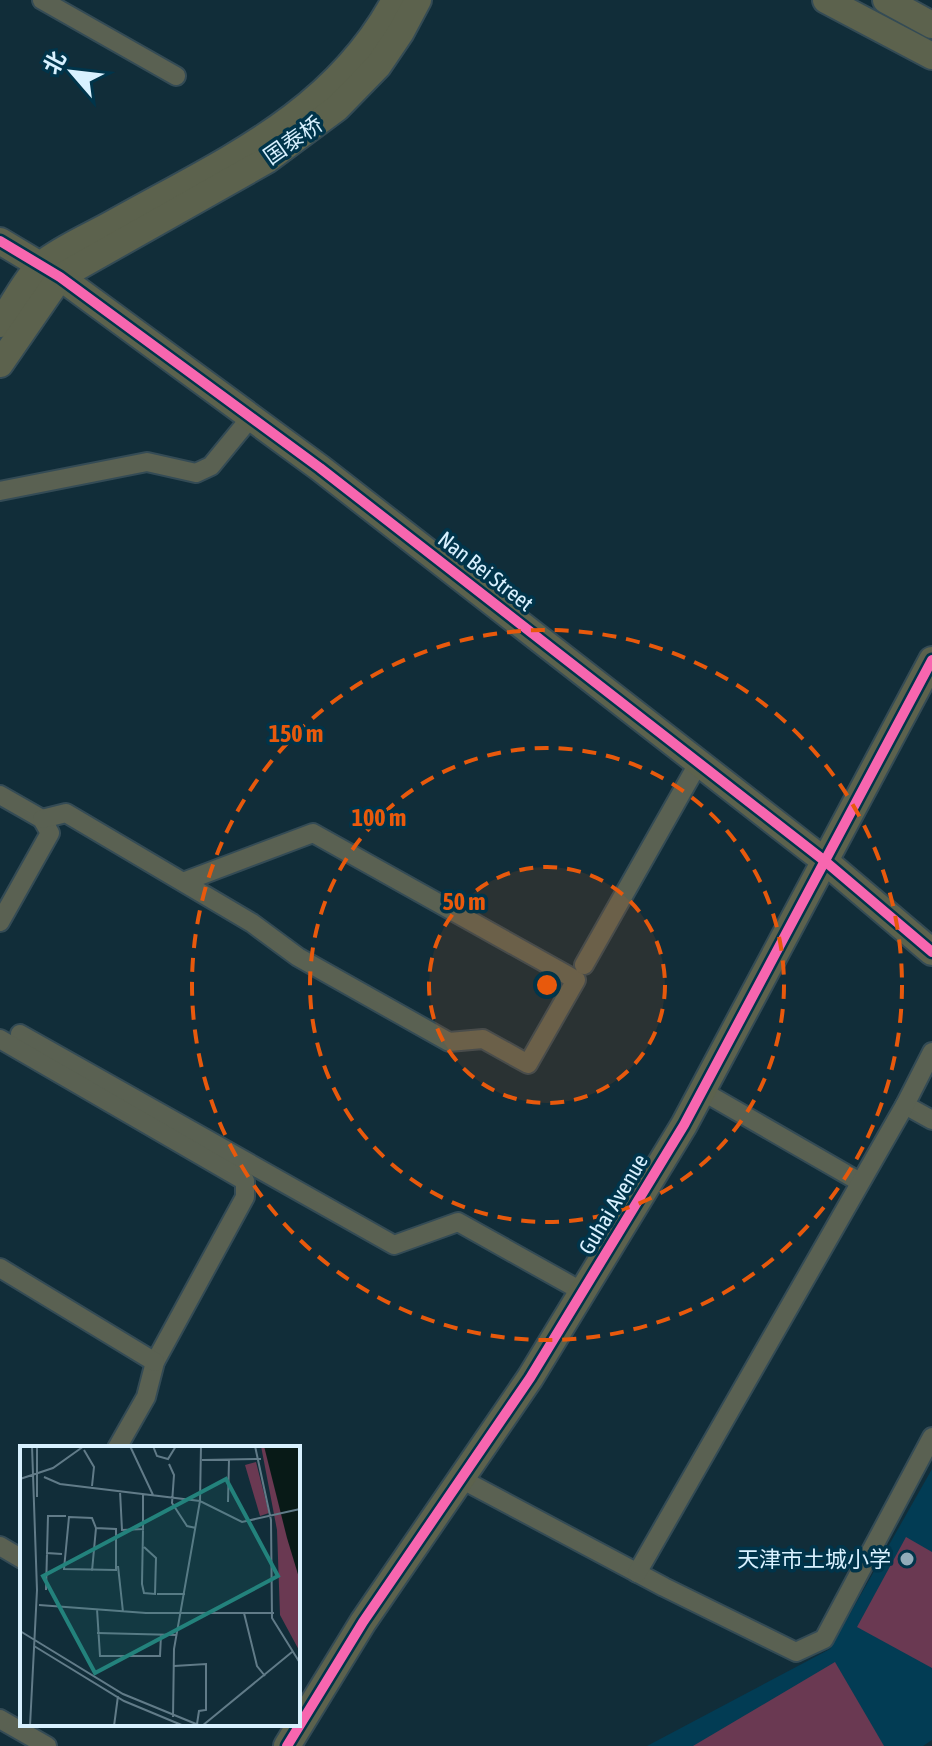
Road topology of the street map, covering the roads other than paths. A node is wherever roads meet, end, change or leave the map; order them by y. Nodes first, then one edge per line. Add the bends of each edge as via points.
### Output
1 (42, 0) edge
2 (395, 0) edge
3 (418, 0) edge
4 (826, 0) edge
5 (886, 0) edge
6 (932, 25) edge
7 (932, 56) edge
8 (176, 76) dead end
9 (128, 228) junction
10 (0, 241) edge
11 (50, 271) junction
12 (0, 324) edge
13 (0, 364) edge
14 (252, 416) junction
15 (0, 491) edge
16 (932, 660) edge
17 (699, 762) junction
18 (0, 795) edge
19 (42, 819) junction
20 (826, 862) junction
21 (183, 882) junction
22 (0, 922) edge
23 (932, 952) edge
24 (584, 965) dead end
25 (20, 1034) dead end
26 (0, 1039) edge
27 (932, 1052) edge
28 (702, 1091) junction
29 (905, 1105) junction
30 (932, 1120) edge
31 (860, 1182) junction
32 (0, 1268) edge
33 (583, 1292) junction
34 (155, 1362) junction
35 (932, 1437) edge
36 (118, 1446) edge
37 (461, 1479) junction
38 (0, 1546) edge
39 (20, 1558) edge
40 (637, 1573) junction
41 (0, 1719) edge
42 (300, 1725) edge
43 (299, 1726) edge
44 (47, 1746) edge
45 (287, 1746) edge

1 - 8 street
2 - 9 street, 国泰桥 via 361,54 319,97
3 - 9 street, 国泰桥 via 378,66 327,117 267,160 164,217
4 - 7 street
5 - 6 street
9 - 11 street
10 - 11 street, Nan Bei Street
11 - 12 street
11 - 13 street
11 - 14 street, Nan Bei Street
14 - 15 street via 211,466 196,473 147,462
14 - 17 street, Nan Bei Street
16 - 20 street, Guhai Avenue
17 - 20 street, Nan Bei Street
17 - 24 street
18 - 19 street
19 - 21 street via 66,813
19 - 22 street via 50,833
20 - 23 street, Nan Bei Street
20 - 28 street, Guhai Avenue
21 - 21 street via 298,957 449,1042 483,1039 528,1064 576,980 313,833
25 - 33 street via 394,1245 458,1222
26 - 34 street via 245,1181 245,1197
27 - 29 street
28 - 31 street
28 - 33 street, Guhai Avenue
29 - 30 street
29 - 31 street
31 - 40 street
32 - 34 street
33 - 37 street, Guhai Avenue
34 - 36 street via 146,1397
35 - 40 street via 824,1639 796,1652
37 - 40 street
37 - 42 street, Guhai Avenue
38 - 39 street
41 - 44 street
43 - 45 street, Guhai Avenue

